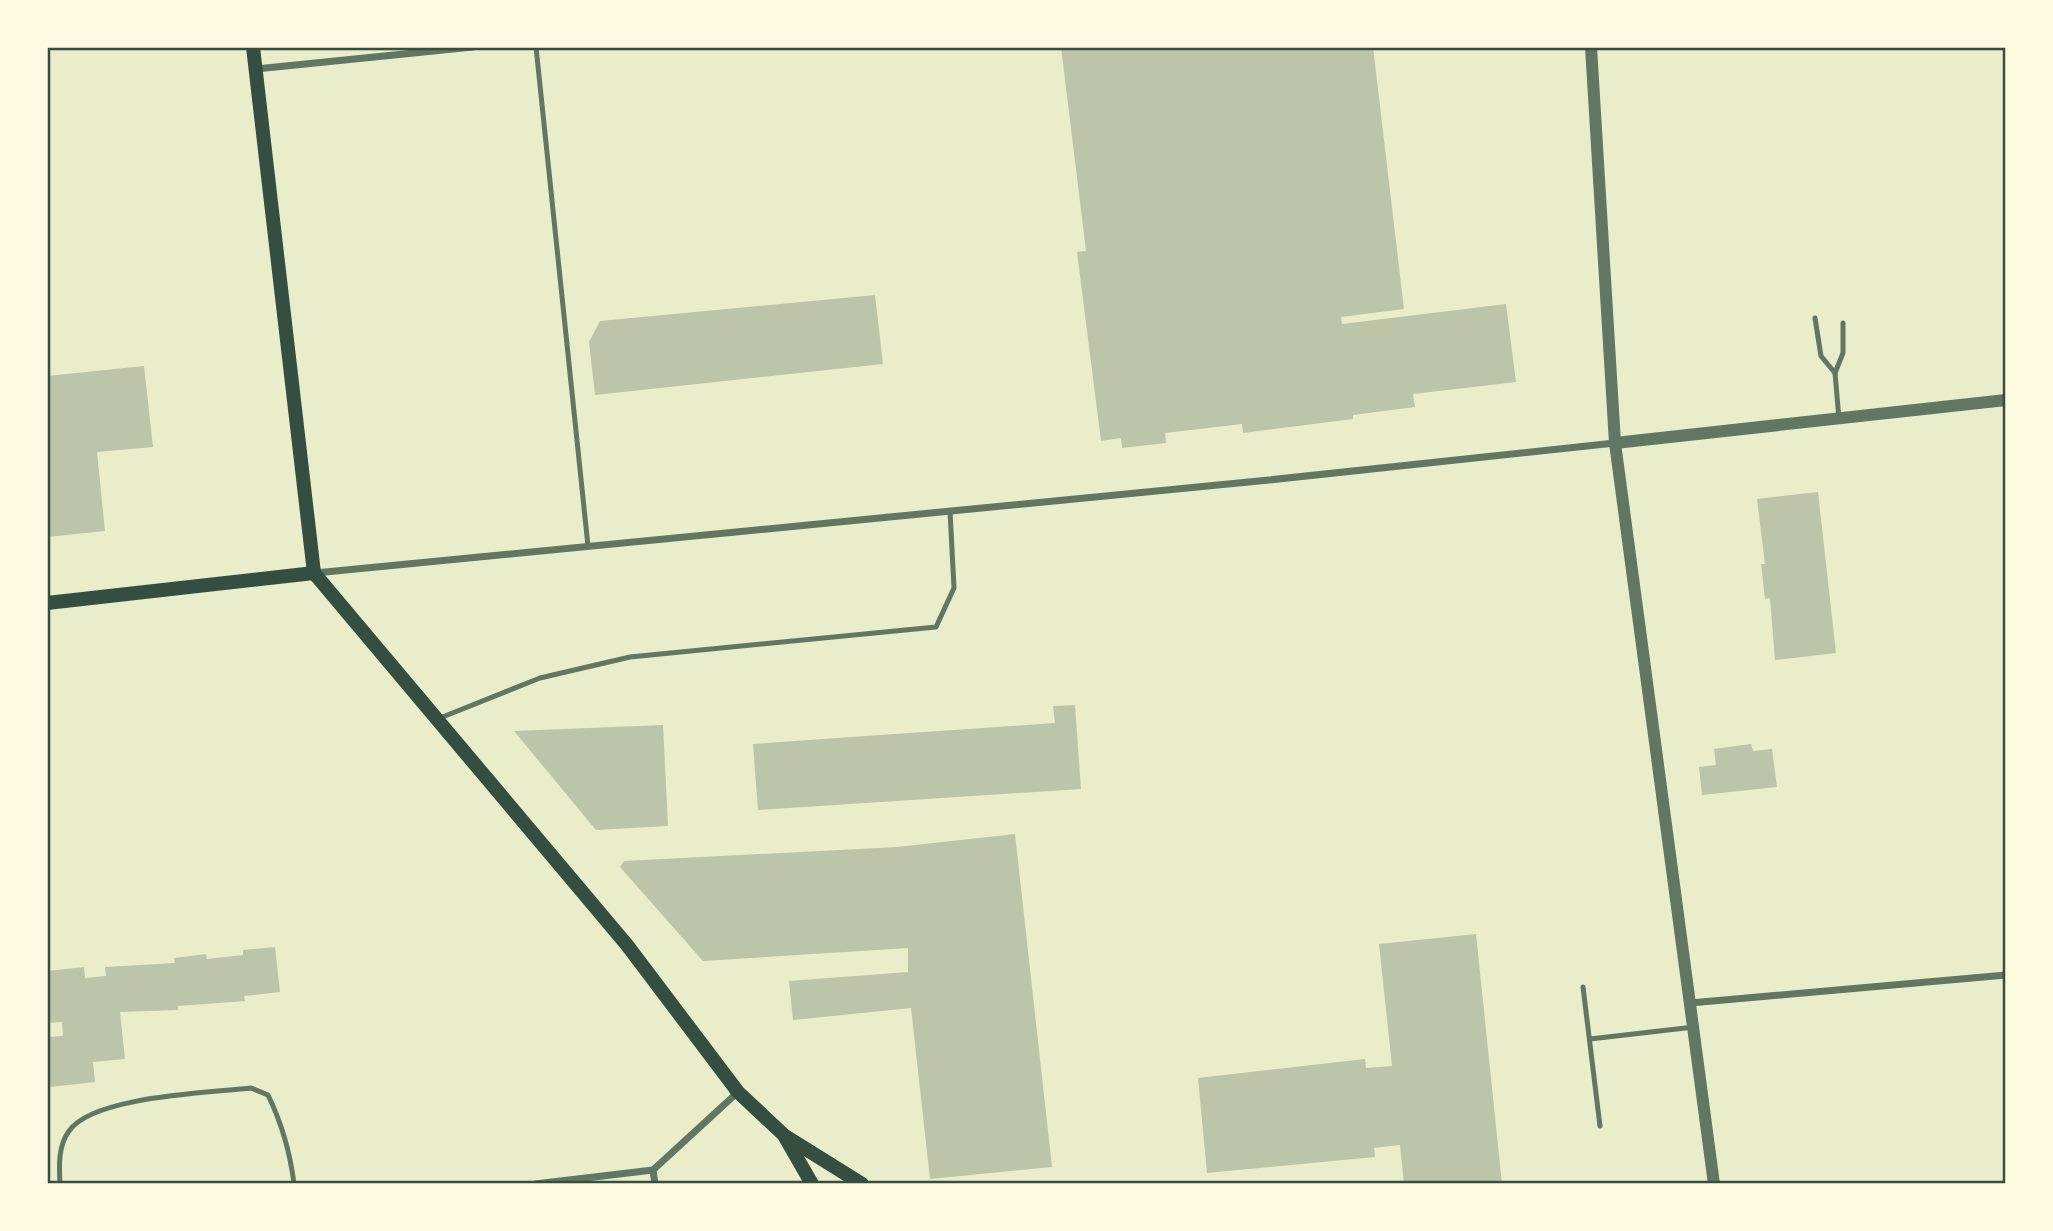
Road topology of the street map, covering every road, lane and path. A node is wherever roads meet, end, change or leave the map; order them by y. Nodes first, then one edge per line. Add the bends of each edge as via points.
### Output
1 (253, 47) edge
2 (472, 47) edge
3 (536, 47) edge
4 (1591, 47) edge
5 (255, 69) junction
6 (1815, 318) dead end
7 (1843, 323) dead end
8 (1835, 373) junction
9 (2006, 400) edge
10 (1839, 419) junction
11 (1615, 443) junction
12 (950, 511) junction
13 (588, 546) junction
14 (314, 573) junction
15 (47, 603) edge
16 (437, 719) junction
17 (2006, 975) edge
18 (1583, 987) dead end
19 (1690, 1003) junction
20 (1693, 1027) junction
21 (1590, 1039) junction
22 (738, 1092) junction
23 (1600, 1126) dead end
24 (785, 1136) junction
25 (653, 1170) junction
26 (60, 1184) edge
27 (294, 1184) edge
28 (535, 1184) edge
29 (655, 1184) edge
30 (812, 1184) edge
31 (862, 1184) edge
32 (1714, 1184) edge

1 - 5 main road
2 - 5 street
3 - 13 lane
4 - 11 street
5 - 14 main road
6 - 8 lane via 1821,356
7 - 8 lane via 1843,353
8 - 10 lane
9 - 10 street
10 - 11 street
11 - 12 street
11 - 19 street
12 - 13 street
12 - 16 lane via 954,588 936,628 630,657 540,678
13 - 14 street
14 - 15 main road
14 - 16 main road
16 - 22 main road via 627,946
17 - 19 street
18 - 21 lane
19 - 20 street
20 - 21 lane
20 - 32 street
21 - 23 lane
22 - 24 main road
22 - 25 street
24 - 30 main road
24 - 31 main road
25 - 28 street
25 - 29 street
26 - 27 lane via 58,1160 68,1131 87,1114 114,1105 251,1088 268,1095 280,1121

